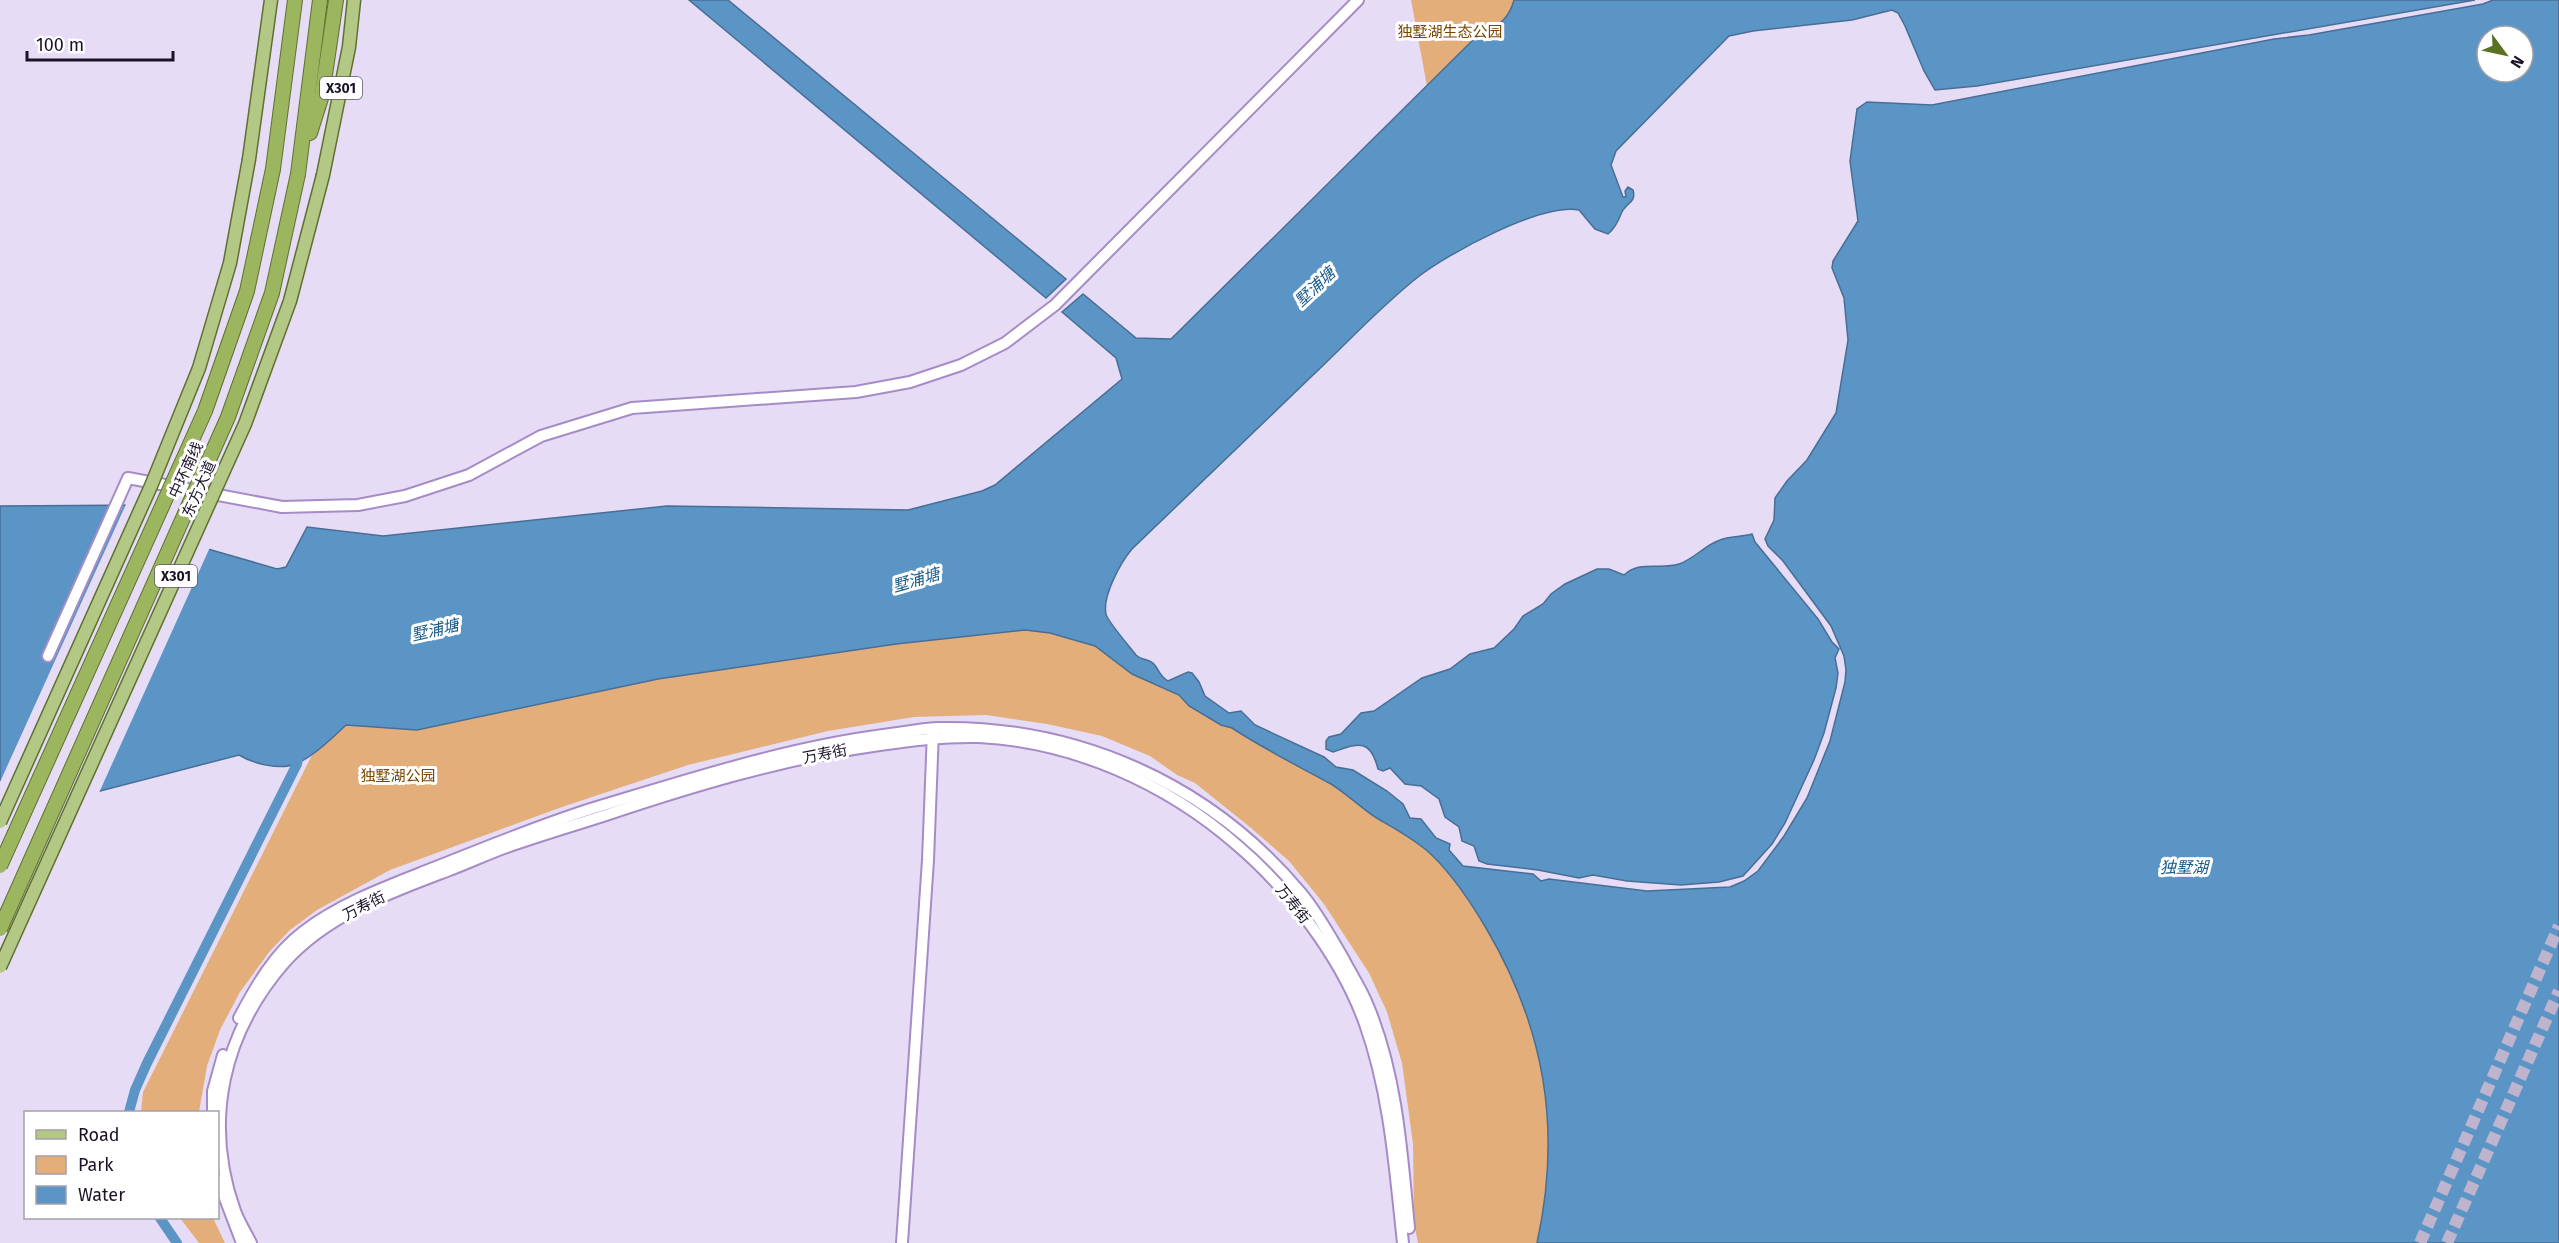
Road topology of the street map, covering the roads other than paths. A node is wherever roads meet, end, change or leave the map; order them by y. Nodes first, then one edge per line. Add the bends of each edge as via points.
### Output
1 (271, 0) edge
2 (293, 0) edge
3 (320, 0) edge
4 (336, 0) edge
5 (354, 0) edge
6 (1358, 0) edge
7 (299, 169) junction
8 (48, 656) dead end
9 (933, 733) junction
10 (0, 822) edge
11 (0, 866) edge
12 (0, 929) edge
13 (0, 967) edge
14 (213, 1111) edge
15 (219, 1183) edge
16 (242, 1243) edge
17 (251, 1243) edge
18 (902, 1243) edge
19 (1403, 1243) edge
20 (1410, 1243) edge

1 - 10 main road, bridge via 230,263 199,368 152,486
2 - 11 highway, 中环南线, bridge via 273,169 248,291 205,411
3 - 7 highway, 中环南线
4 - 7 highway via 322,95
5 - 13 main road, 东方大道 / X301, bridge via 349,47 323,175 290,301 245,424
6 - 8 street via 1055,305 1005,344 961,365 910,382 856,392 633,408 541,436 469,475 405,496 358,505 282,507 128,478
7 - 12 highway, 中环南线, bridge via 272,293 228,417
9 - 14 street, 万寿街 via 832,742 687,780 562,819 378,890 344,907 304,931 279,954 257,986 224,1050 213,1091
9 - 17 street, 万寿街 via 772,765 503,848 383,896 316,935 284,963 263,991 231,1050 222,1089 220,1138 227,1176 235,1212
9 - 18 street
9 - 19 street, 万寿街 via 1033,744 1089,758 1155,787 1205,817 1257,861 1304,914 1349,987 1363,1018 1386,1107
9 - 20 street, 万寿街 via 990,729 1039,735 1093,749 1175,787 1261,851 1301,894 1328,932 1368,1005 1395,1107
15 - 16 street

